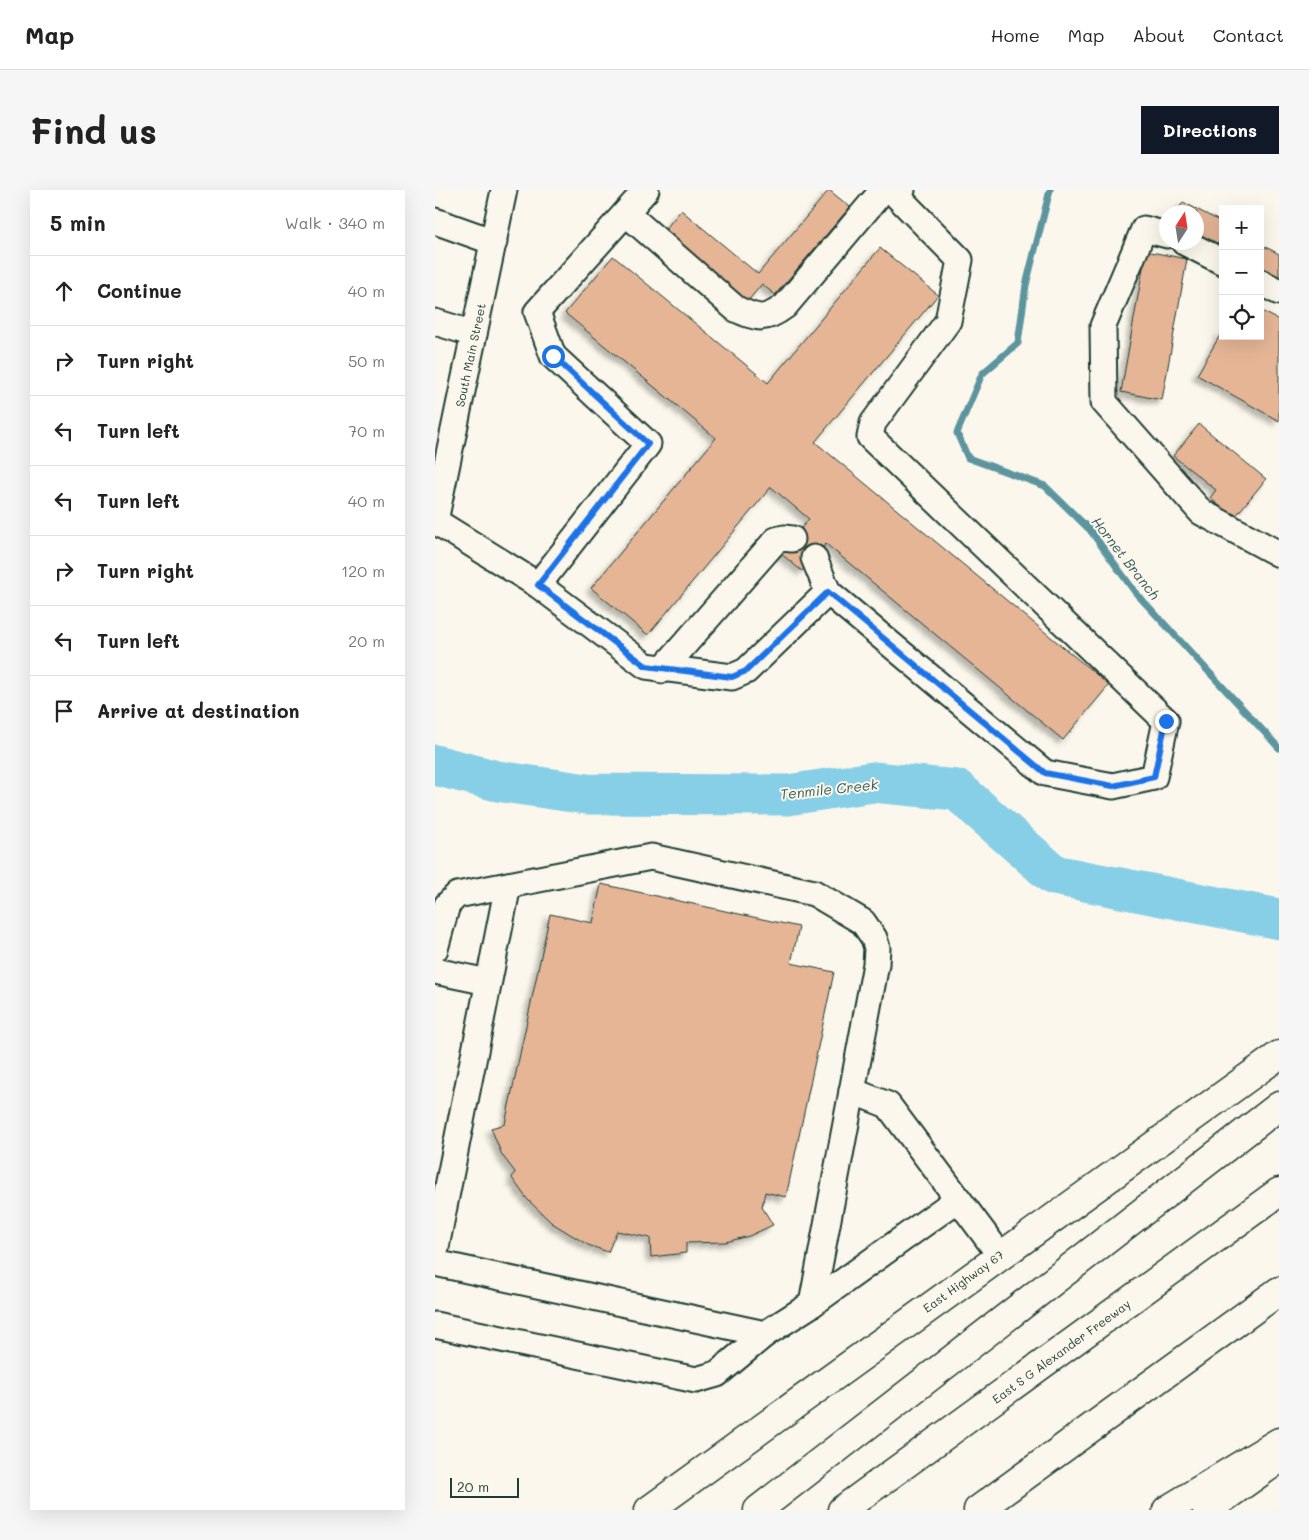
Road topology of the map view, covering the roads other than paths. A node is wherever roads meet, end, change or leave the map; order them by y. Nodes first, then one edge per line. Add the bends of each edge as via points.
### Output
1 (504, 190) edge
2 (646, 190) edge
3 (894, 192) edge
4 (626, 213) junction
5 (435, 221) edge
6 (1159, 233) edge
7 (494, 242) junction
8 (1200, 250) edge
9 (1219, 260) edge
10 (1264, 284) edge
11 (1279, 292) edge
12 (435, 322) edge
13 (474, 334) junction
14 (435, 521) edge
15 (792, 539) dead end
16 (1279, 554) edge
17 (814, 558) dead end
18 (538, 585) junction
19 (828, 592) junction
20 (663, 670) junction
21 (508, 885) junction
22 (435, 949) edge
23 (435, 971) edge
24 (489, 982) junction
25 (1279, 1055) edge
26 (852, 1090) junction
27 (1279, 1106) edge
28 (1279, 1192) edge
29 (958, 1199) junction
30 (435, 1252) edge
31 (999, 1255) junction
32 (435, 1263) edge
33 (1279, 1291) edge
34 (812, 1304) junction
35 (435, 1325) edge
36 (765, 1334) junction
37 (1279, 1442) edge
38 (1279, 1459) edge
39 (649, 1510) edge
40 (758, 1510) edge
41 (842, 1510) edge
42 (979, 1510) edge
43 (1167, 1510) edge
44 (1207, 1510) edge

1 - 7 street, South Main Street
2 - 4 street
3 - 4 street via 785,306 770,317 755,317 736,309
3 - 19 street via 960,260 948,321 873,423 870,437 1166,721 1154,777 1113,786 1045,773
4 - 18 street via 537,312 553,356 648,444
5 - 7 street
6 - 16 street via 1144,229 1103,326 1105,402 1201,512
7 - 13 street, South Main Street
8 - 9 street
10 - 11 street
12 - 13 street
13 - 14 street, South Main Street
14 - 18 street
15 - 20 street via 776,540
17 - 19 street
18 - 20 street via 646,666
19 - 20 street via 746,671 732,677
21 - 22 street via 457,895 447,905
21 - 24 street
21 - 26 street via 651,857 814,893 863,922 874,938 876,964
23 - 24 street
24 - 30 street
25 - 31 main road, East Highway 67
26 - 29 street via 888,1105
26 - 34 street
27 - 40 main road
28 - 41 main road, East S G Alexander Freeway
29 - 31 street
29 - 34 street
31 - 39 main road, East Highway 67
32 - 36 street
33 - 42 main road
34 - 36 street
35 - 36 street via 696,1380 717,1374
37 - 43 main road
38 - 44 main road

